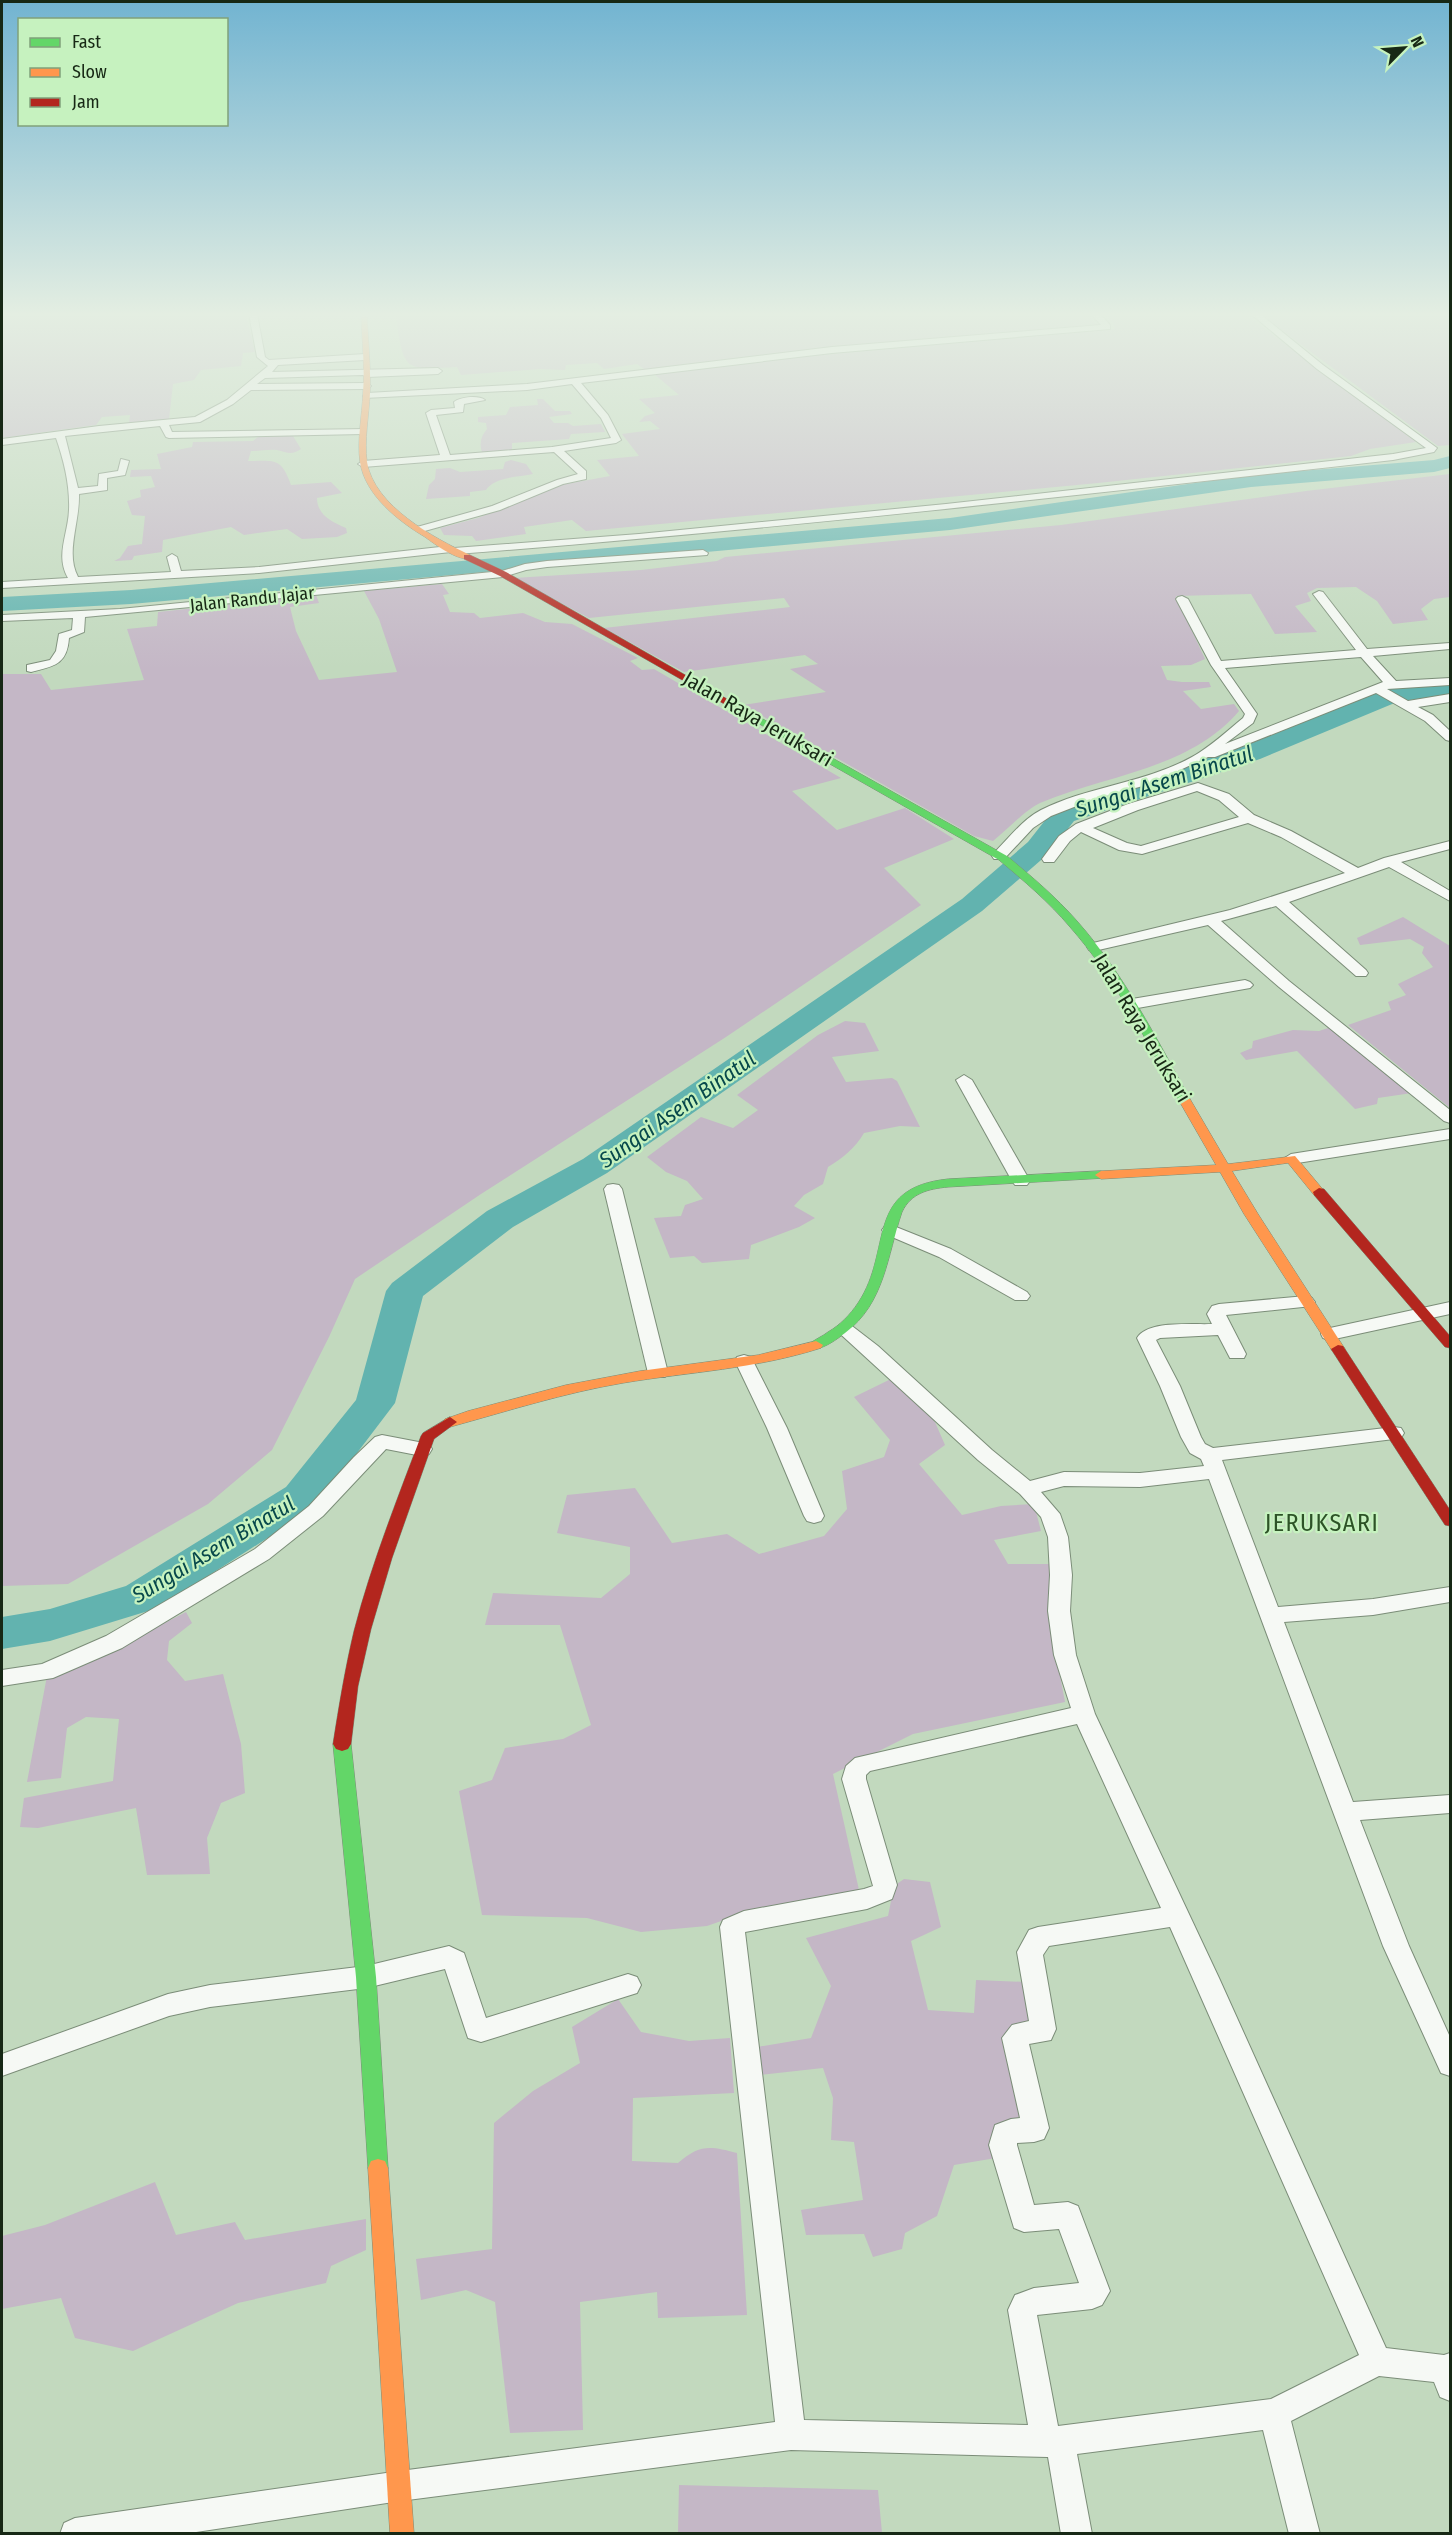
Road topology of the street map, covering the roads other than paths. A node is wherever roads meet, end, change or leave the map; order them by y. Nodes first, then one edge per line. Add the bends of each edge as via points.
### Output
1 (77, 432) edge
2 (166, 432) edge
3 (300, 432) edge
4 (363, 432) edge
5 (436, 432) edge
6 (612, 432) edge
7 (1410, 432) edge
8 (59, 434) junction
9 (2, 442) edge
10 (556, 450) junction
11 (447, 458) junction
12 (124, 461) dead end
13 (363, 464) junction
14 (74, 492) junction
15 (421, 529) junction
16 (456, 551) junction
17 (703, 553) dead end
18 (172, 557) dead end
19 (500, 574) junction
20 (177, 575) junction
21 (75, 581) junction
22 (2, 585) edge
23 (1318, 594) dead end
24 (1182, 599) dead end
25 (2, 618) edge
26 (79, 618) junction
27 (1450, 646) edge
28 (1365, 654) junction
29 (1218, 665) junction
30 (31, 668) dead end
31 (1450, 681) edge
32 (1383, 688) junction
33 (1450, 698) edge
34 (1406, 705) junction
35 (1450, 737) edge
36 (1197, 759) junction
37 (1250, 819) junction
38 (1081, 827) junction
39 (1450, 845) edge
40 (1001, 857) junction
41 (1049, 860) dead end
42 (1389, 861) junction
43 (1358, 874) junction
44 (1450, 897) edge
45 (1279, 901) junction
46 (1210, 920) junction
47 (1094, 947) junction
48 (1361, 973) dead end
49 (1245, 986) dead end
50 (1132, 1004) junction
51 (964, 1080) dead end
52 (1450, 1118) edge
53 (1450, 1134) edge
54 (1291, 1159) junction
55 (1223, 1168) junction
56 (1022, 1181) junction
57 (613, 1189) dead end
58 (891, 1230) junction
59 (1021, 1296) dead end
60 (1306, 1302) junction
61 (1450, 1308) edge
62 (1425, 1314) junction
63 (1223, 1329) junction
64 (845, 1330) junction
65 (1330, 1334) junction
66 (1450, 1344) edge
67 (1237, 1354) dead end
68 (744, 1361) junction
69 (658, 1373) junction
70 (1394, 1434) junction
71 (422, 1449) junction
72 (1213, 1463) junction
73 (1027, 1489) junction
74 (814, 1516) dead end
75 (1450, 1521) edge
76 (1450, 1594) edge
77 (1271, 1615) junction
78 (2, 1678) edge
79 (1084, 1714) junction
80 (1450, 1804) edge
81 (1347, 1812) junction
82 (1178, 1916) junction
83 (366, 1977) junction
84 (628, 1985) dead end
85 (1450, 2064) edge
86 (2, 2065) edge
87 (1377, 2361) junction
88 (1448, 2374) edge
89 (1274, 2414) junction
90 (791, 2435) junction
91 (1058, 2451) junction
92 (400, 2489) junction
93 (121, 2529) edge
94 (75, 2534) edge
95 (402, 2534) edge
96 (1077, 2534) edge
97 (1305, 2534) edge

1 - 8 street
2 - 3 street
4 - 13 street
5 - 11 street
6 - 10 street via 616,440
7 - 16 street via 1431,450 946,507
8 - 9 street
8 - 14 street via 69,460
10 - 11 street
10 - 15 street via 583,472 583,477
11 - 13 street
12 - 14 street via 122,473 102,476 104,488
13 - 15 street, Jalan Raya Jeruksari via 383,502
14 - 21 street via 74,514 65,553
15 - 16 street, Jalan Raya Jeruksari via 436,542
16 - 19 street, Jalan Raya Jeruksari
16 - 20 street
17 - 19 street, Jalan Randu Jajar via 547,564
18 - 20 street
19 - 26 street, Jalan Randu Jajar
19 - 40 street, Jalan Raya Jeruksari
20 - 21 street
21 - 22 street
23 - 28 street
24 - 29 street
25 - 26 street, Jalan Randu Jajar
26 - 30 street via 78,633 63,636 62,651 54,662
27 - 28 street
28 - 29 street
28 - 32 street
29 - 36 street via 1252,716
31 - 32 street
32 - 34 street
32 - 36 street
33 - 34 street
34 - 35 street via 1429,718
36 - 40 street via 1145,781 1046,813 1028,825
37 - 38 street via 1133,850
37 - 38 street via 1224,797 1198,787
37 - 43 street
38 - 41 street via 1064,839
39 - 42 street
40 - 47 street, Jalan Raya Jeruksari via 1031,878
42 - 43 street
42 - 44 street
43 - 45 street
45 - 46 street
45 - 48 street
46 - 47 street
46 - 52 street
47 - 50 street, Jalan Raya Jeruksari
49 - 50 street
50 - 55 street, Jalan Raya Jeruksari
51 - 56 street
53 - 54 street
54 - 55 street
54 - 62 street
55 - 56 street
55 - 60 street, Jalan Raya Jeruksari
56 - 58 street via 954,1184 913,1192 897,1208
57 - 69 street
58 - 59 street via 945,1253
58 - 64 street via 866,1305
60 - 63 street via 1219,1310 1216,1314
60 - 65 street, Jalan Raya Jeruksari
61 - 62 street
62 - 65 street
62 - 66 street
63 - 67 street
63 - 72 street via 1155,1332 1146,1338 1195,1446
64 - 68 street via 788,1355
64 - 73 street
65 - 70 street, Jalan Raya Jeruksari
68 - 69 street
68 - 74 street
69 - 71 street via 594,1383 470,1415 432,1432
70 - 72 street
70 - 75 street, Jalan Raya Jeruksari
71 - 78 street via 382,1442 316,1511 262,1554 114,1642 45,1672
71 - 83 street via 363,1629 341,1750
72 - 73 street via 1140,1480 1064,1479
72 - 77 street
73 - 79 street via 1050,1514 1058,1537 1059,1611 1065,1655
76 - 77 street via 1372,1607
77 - 81 street
79 - 82 street
79 - 90 street via 863,1764 854,1772 854,1779 884,1892 867,1899 744,1921 732,1927
80 - 81 street
81 - 85 street via 1396,1946
82 - 87 street
82 - 91 street via 1038,1938 1029,1952 1043,2029 1015,2038 1036,2128 1005,2134 1003,2145 1024,2219 1068,2215 1096,2291 1092,2295 1034,2302 1022,2310
83 - 84 street via 454,1958 477,2030 481,2031
83 - 86 street via 210,1996 168,2005
83 - 92 street
87 - 88 street
87 - 89 street
89 - 91 street
89 - 97 street
90 - 91 street
90 - 92 street
91 - 96 street
92 - 93 street
92 - 95 street
93 - 94 street

